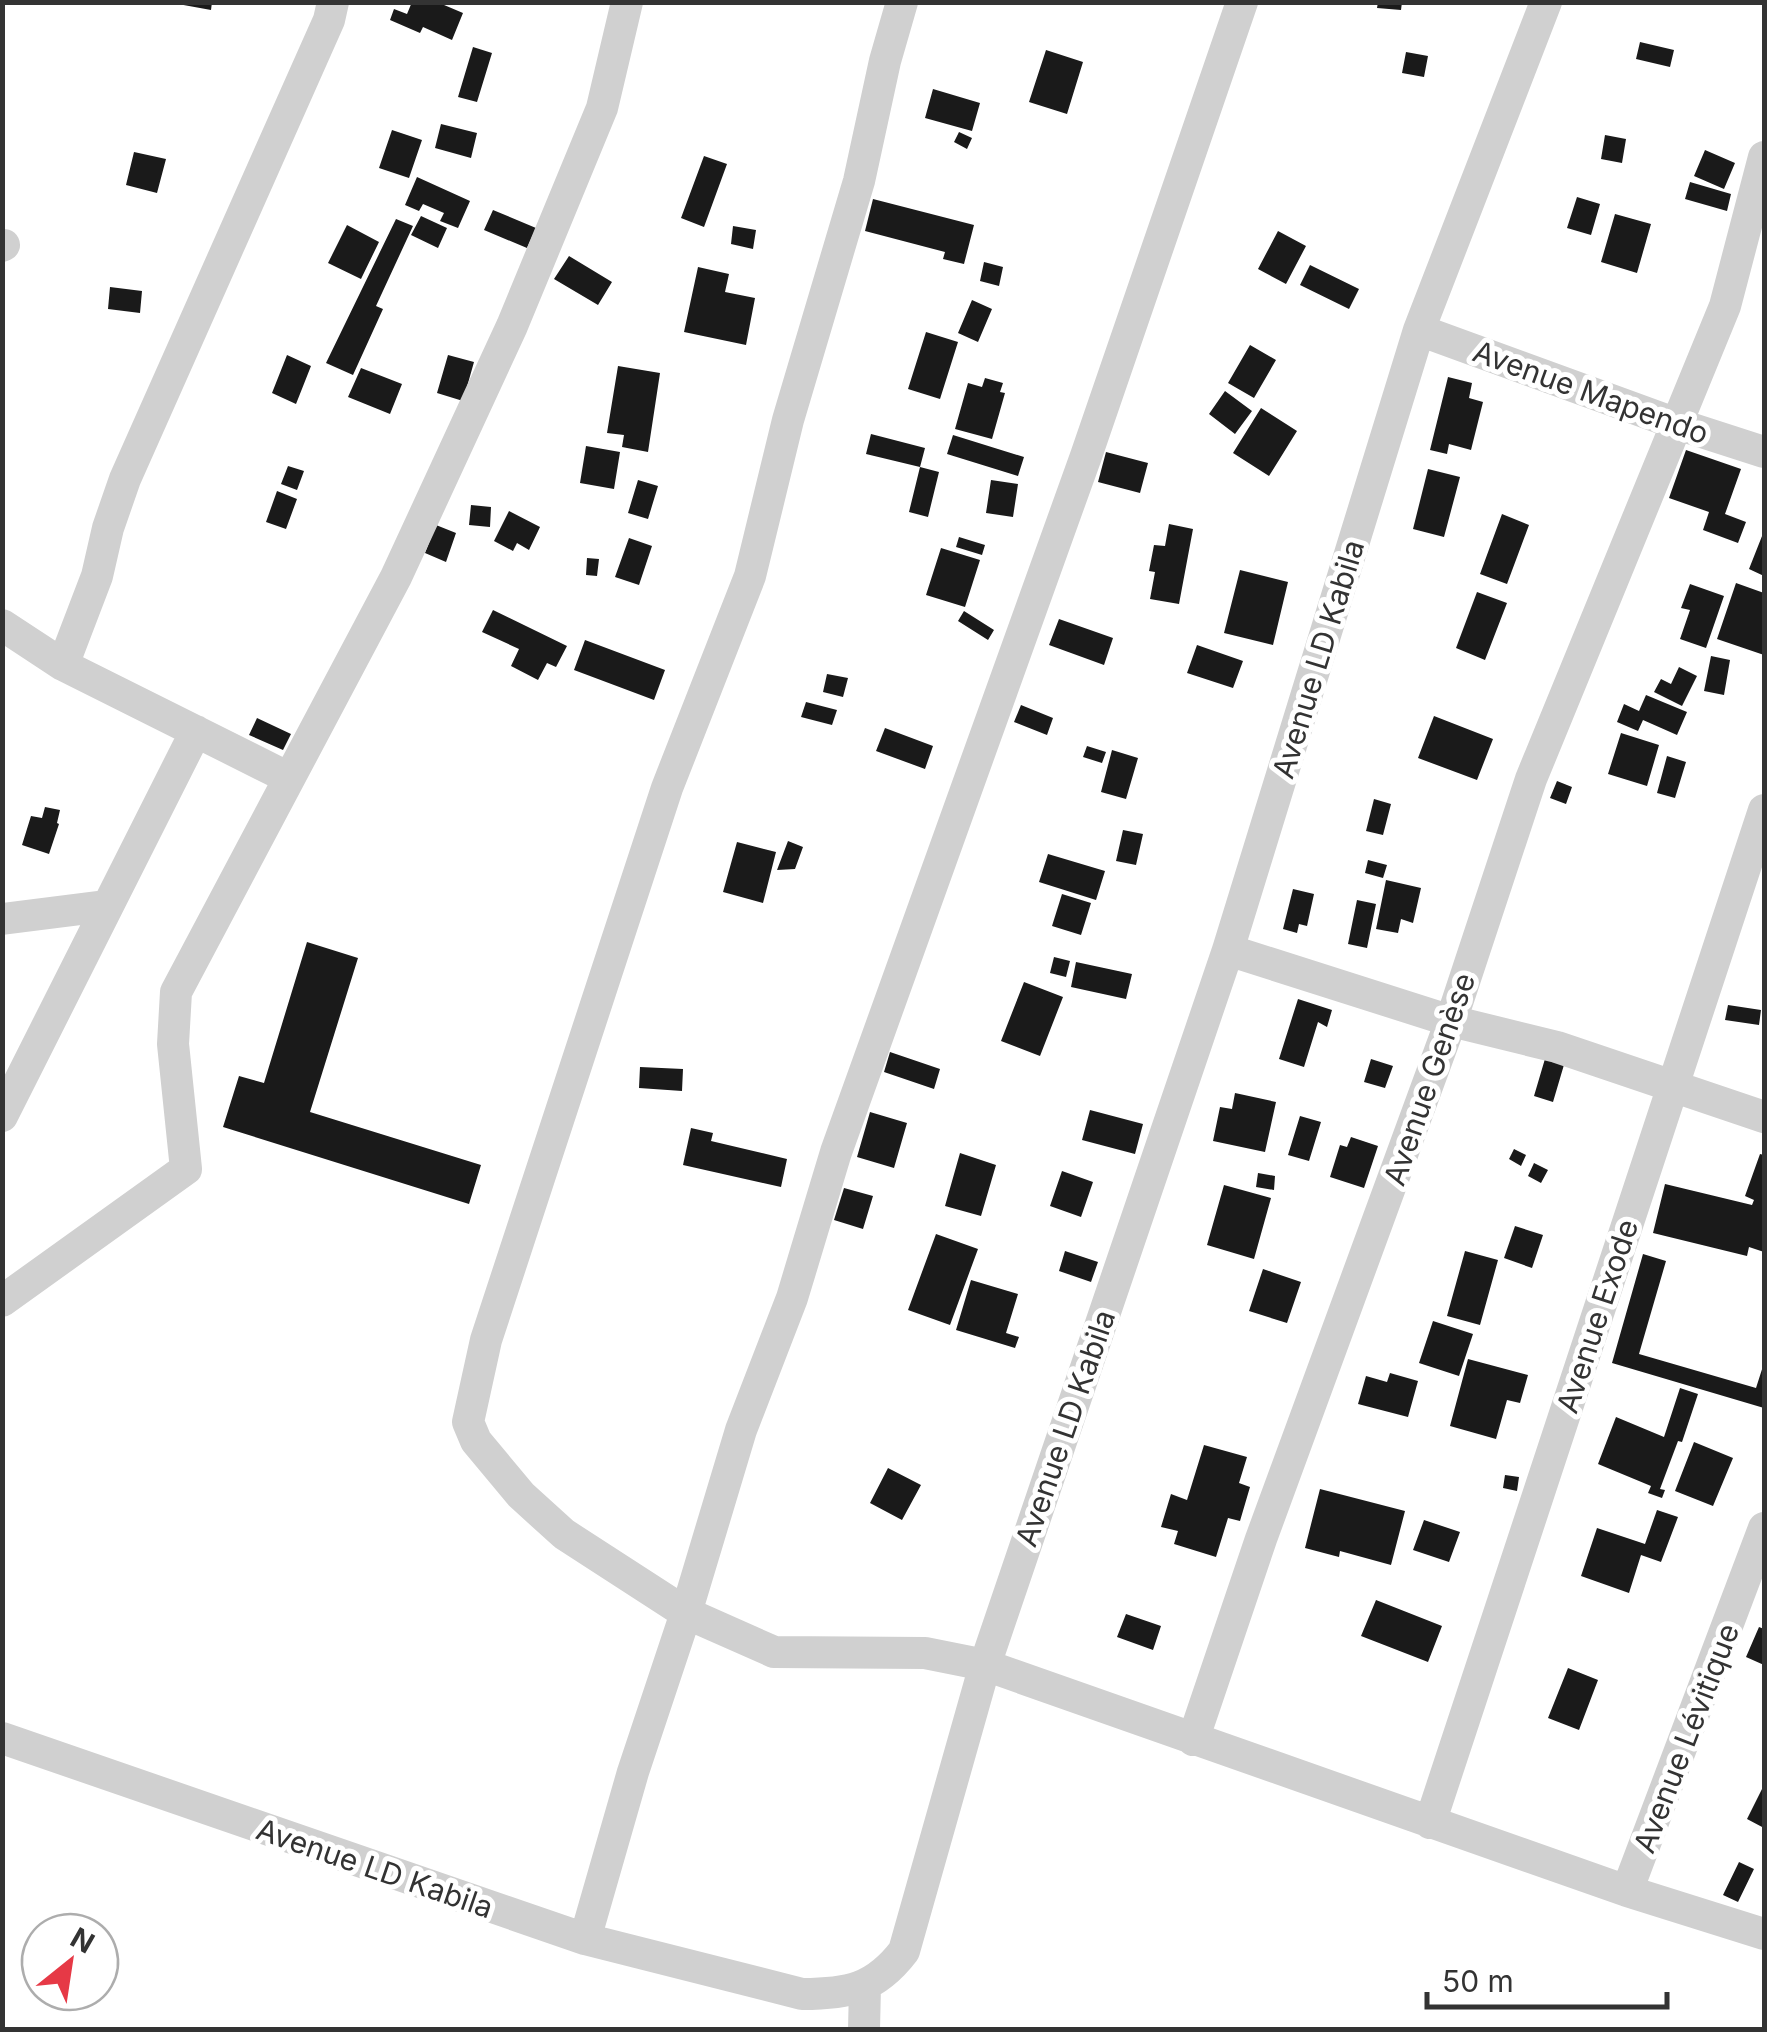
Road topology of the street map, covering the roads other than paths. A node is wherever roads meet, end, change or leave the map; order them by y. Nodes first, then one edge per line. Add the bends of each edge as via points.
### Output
1 (333, 2) edge
2 (627, 2) edge
3 (902, 2) edge
4 (1242, 2) edge
5 (1546, 2) edge
6 (1764, 157) edge
7 (1419, 330) junction
8 (1677, 424) junction
9 (1764, 452) edge
10 (2, 625) edge
11 (63, 665) junction
12 (196, 731) junction
13 (289, 778) junction
14 (1764, 810) edge
15 (105, 906) junction
16 (2, 919) edge
17 (1228, 950) junction
18 (1451, 1021) junction
19 (1674, 1084) junction
20 (2, 1116) edge
21 (1764, 1117) edge
22 (2, 1301) edge
23 (1764, 1528) edge
24 (686, 1613) junction
25 (985, 1665) junction
26 (2, 1738) edge
27 (1193, 1740) junction
28 (1430, 1822) junction
29 (1627, 1891) junction
30 (1764, 1934) edge
31 (585, 1939) junction
32 (865, 1986) junction
33 (864, 2030) edge

1 - 11 street via 125,480
2 - 13 street via 602,108 551,236 396,577
3 - 24 street via 750,576 667,788 486,1340 468,1422 521,1495 564,1534
4 - 24 street via 836,1152
5 - 7 street, Avenue LD Kabila
6 - 8 street, Avenue Genèse via 1725,306
7 - 8 street, Avenue Mapendo
7 - 17 street, Avenue LD Kabila
8 - 9 street, Avenue Mapendo
8 - 18 street, Avenue Genèse via 1531,779
10 - 11 street
11 - 12 street
12 - 13 street
12 - 15 street
13 - 22 street via 176,992 173,1044 186,1169
14 - 19 street, Avenue Exode
15 - 16 street
15 - 20 street
17 - 18 street
17 - 25 street, Avenue LD Kabila
18 - 19 street via 1558,1046
18 - 27 street, Avenue Genèse
19 - 21 street
19 - 28 street, Avenue Exode
23 - 29 street, Avenue Lévitique
24 - 25 street via 774,1652 925,1653
24 - 31 street
25 - 27 street
25 - 32 street, Avenue LD Kabila via 904,1951
26 - 31 street, Avenue LD Kabila
27 - 28 street
28 - 29 street
29 - 30 street
31 - 32 street, Avenue LD Kabila via 802,1994
32 - 33 street

